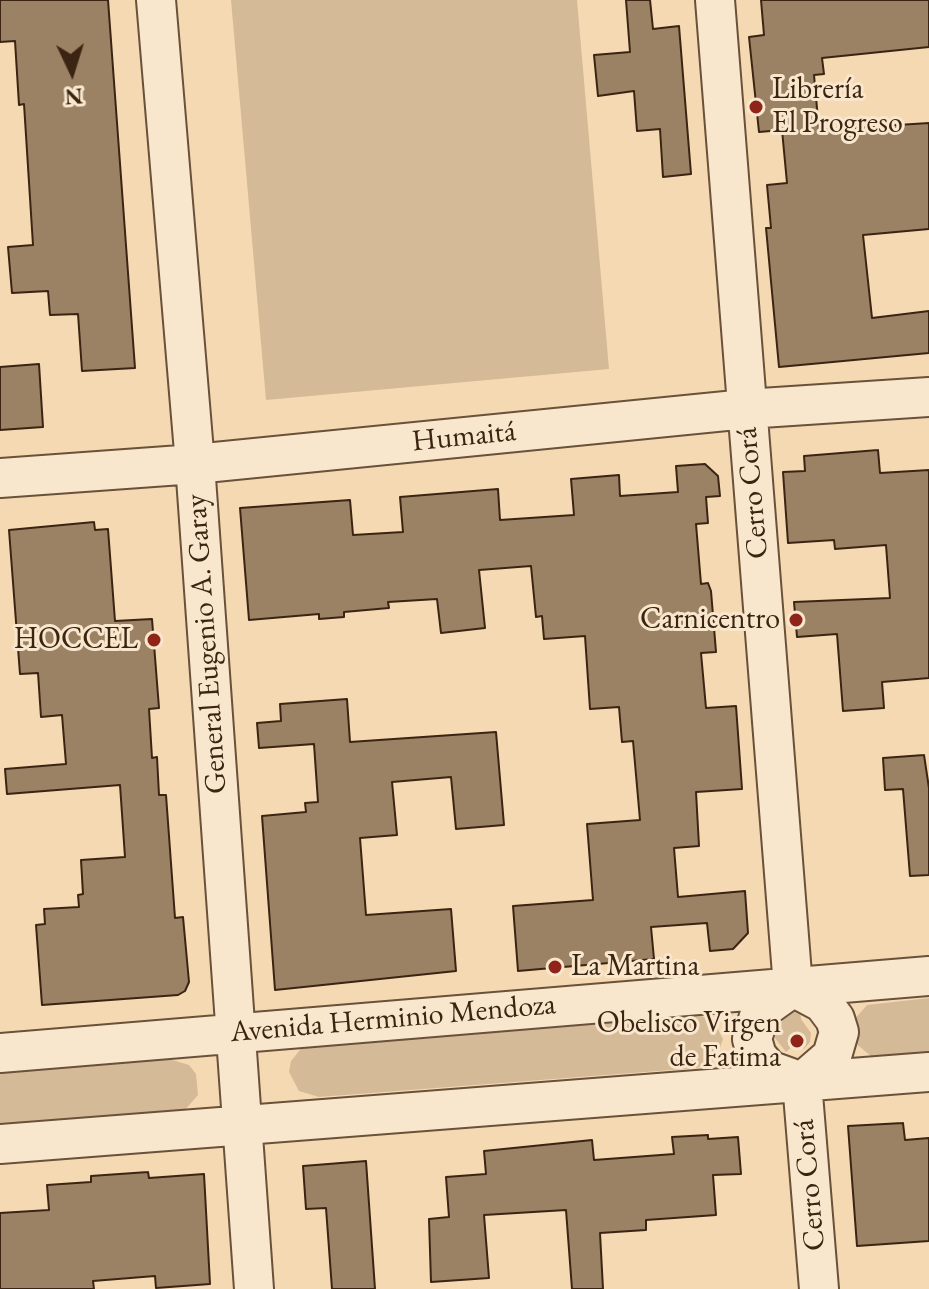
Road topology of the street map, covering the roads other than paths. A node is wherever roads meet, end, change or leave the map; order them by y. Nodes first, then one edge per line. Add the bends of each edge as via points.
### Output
1 (156, 0) edge
2 (715, 0) edge
3 (929, 397) edge
4 (746, 409) junction
5 (195, 464) junction
6 (0, 478) edge
7 (929, 976) edge
8 (793, 987) junction
9 (234, 1032) junction
10 (0, 1053) edge
11 (929, 1072) edge
12 (802, 1082) junction
13 (242, 1127) junction
14 (0, 1144) edge
15 (254, 1289) edge
16 (819, 1289) edge

1 - 5 street, General Eugenio A. Garay
2 - 4 street, Cerro Corá
3 - 4 street, Humaitá
4 - 5 street, Humaitá
4 - 8 street, Cerro Corá
5 - 6 street, Humaitá
5 - 9 street, General Eugenio A. Garay
7 - 8 street, Avenida Herminio Mendoza
8 - 9 street, Avenida Herminio Mendoza
8 - 12 street, Cerro Corá via 823,1003 839,1032 832,1056
8 - 12 street, Cerro Corá via 761,1010 752,1039 769,1070
9 - 10 street, Avenida Herminio Mendoza
9 - 13 street, General Eugenio A. Garay
11 - 12 street
12 - 13 street
12 - 16 street, Cerro Corá
13 - 14 street
13 - 15 street, General Eugenio A. Garay

